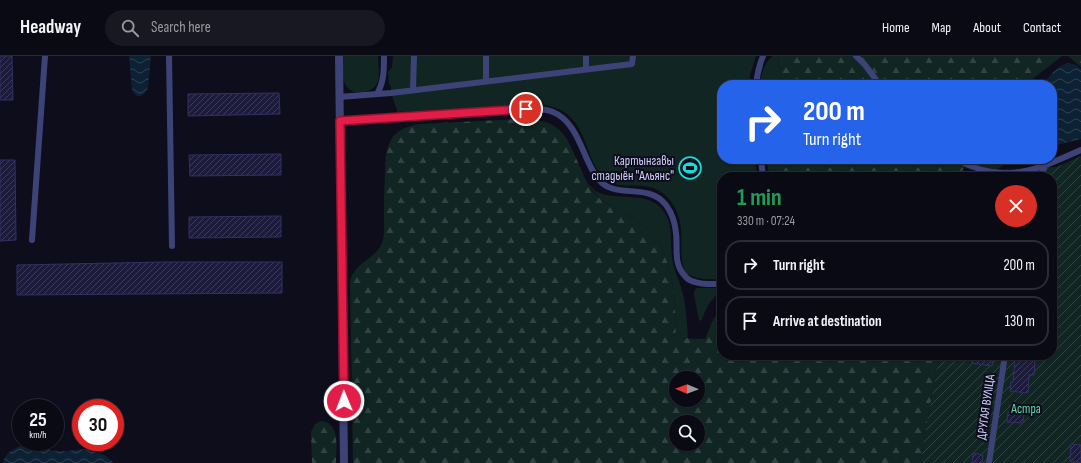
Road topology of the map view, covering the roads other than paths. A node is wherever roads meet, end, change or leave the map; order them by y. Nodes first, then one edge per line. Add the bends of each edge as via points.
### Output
1 (45, 56) edge
2 (169, 56) edge
3 (339, 56) edge
4 (384, 56) edge
5 (414, 56) edge
6 (486, 56) edge
7 (586, 56) edge
8 (632, 56) edge
9 (763, 56) edge
10 (856, 56) edge
11 (586, 69) junction
12 (757, 80) edge
13 (876, 80) edge
14 (486, 81) junction
15 (413, 90) junction
16 (377, 94) junction
17 (339, 97) junction
18 (340, 121) junction
19 (1081, 150) edge
20 (1057, 160) edge
21 (965, 164) edge
22 (1049, 164) edge
23 (1044, 166) junction
24 (990, 172) edge
25 (1020, 172) edge
26 (1043, 172) edge
27 (32, 240) dead end
28 (172, 246) dead end
29 (717, 284) edge
30 (1004, 360) edge
31 (344, 463) edge
32 (989, 463) edge

1 - 27 lane
2 - 28 lane
3 - 17 street
4 - 16 lane via 383,80
5 - 15 lane
6 - 14 lane
7 - 11 lane
8 - 11 lane via 632,64
9 - 12 lane
10 - 13 lane
11 - 14 lane
14 - 15 lane
15 - 16 lane
16 - 17 lane
17 - 18 street
18 - 29 lane via 526,109 553,112 564,118 572,129 590,168 602,183 618,190 650,193 665,204 675,223 680,271 690,281
18 - 31 street
19 - 20 lane
21 - 24 lane
22 - 23 lane
23 - 25 lane
23 - 26 lane
30 - 32 lane, ДРУГАЯ ВУЛІЦА

